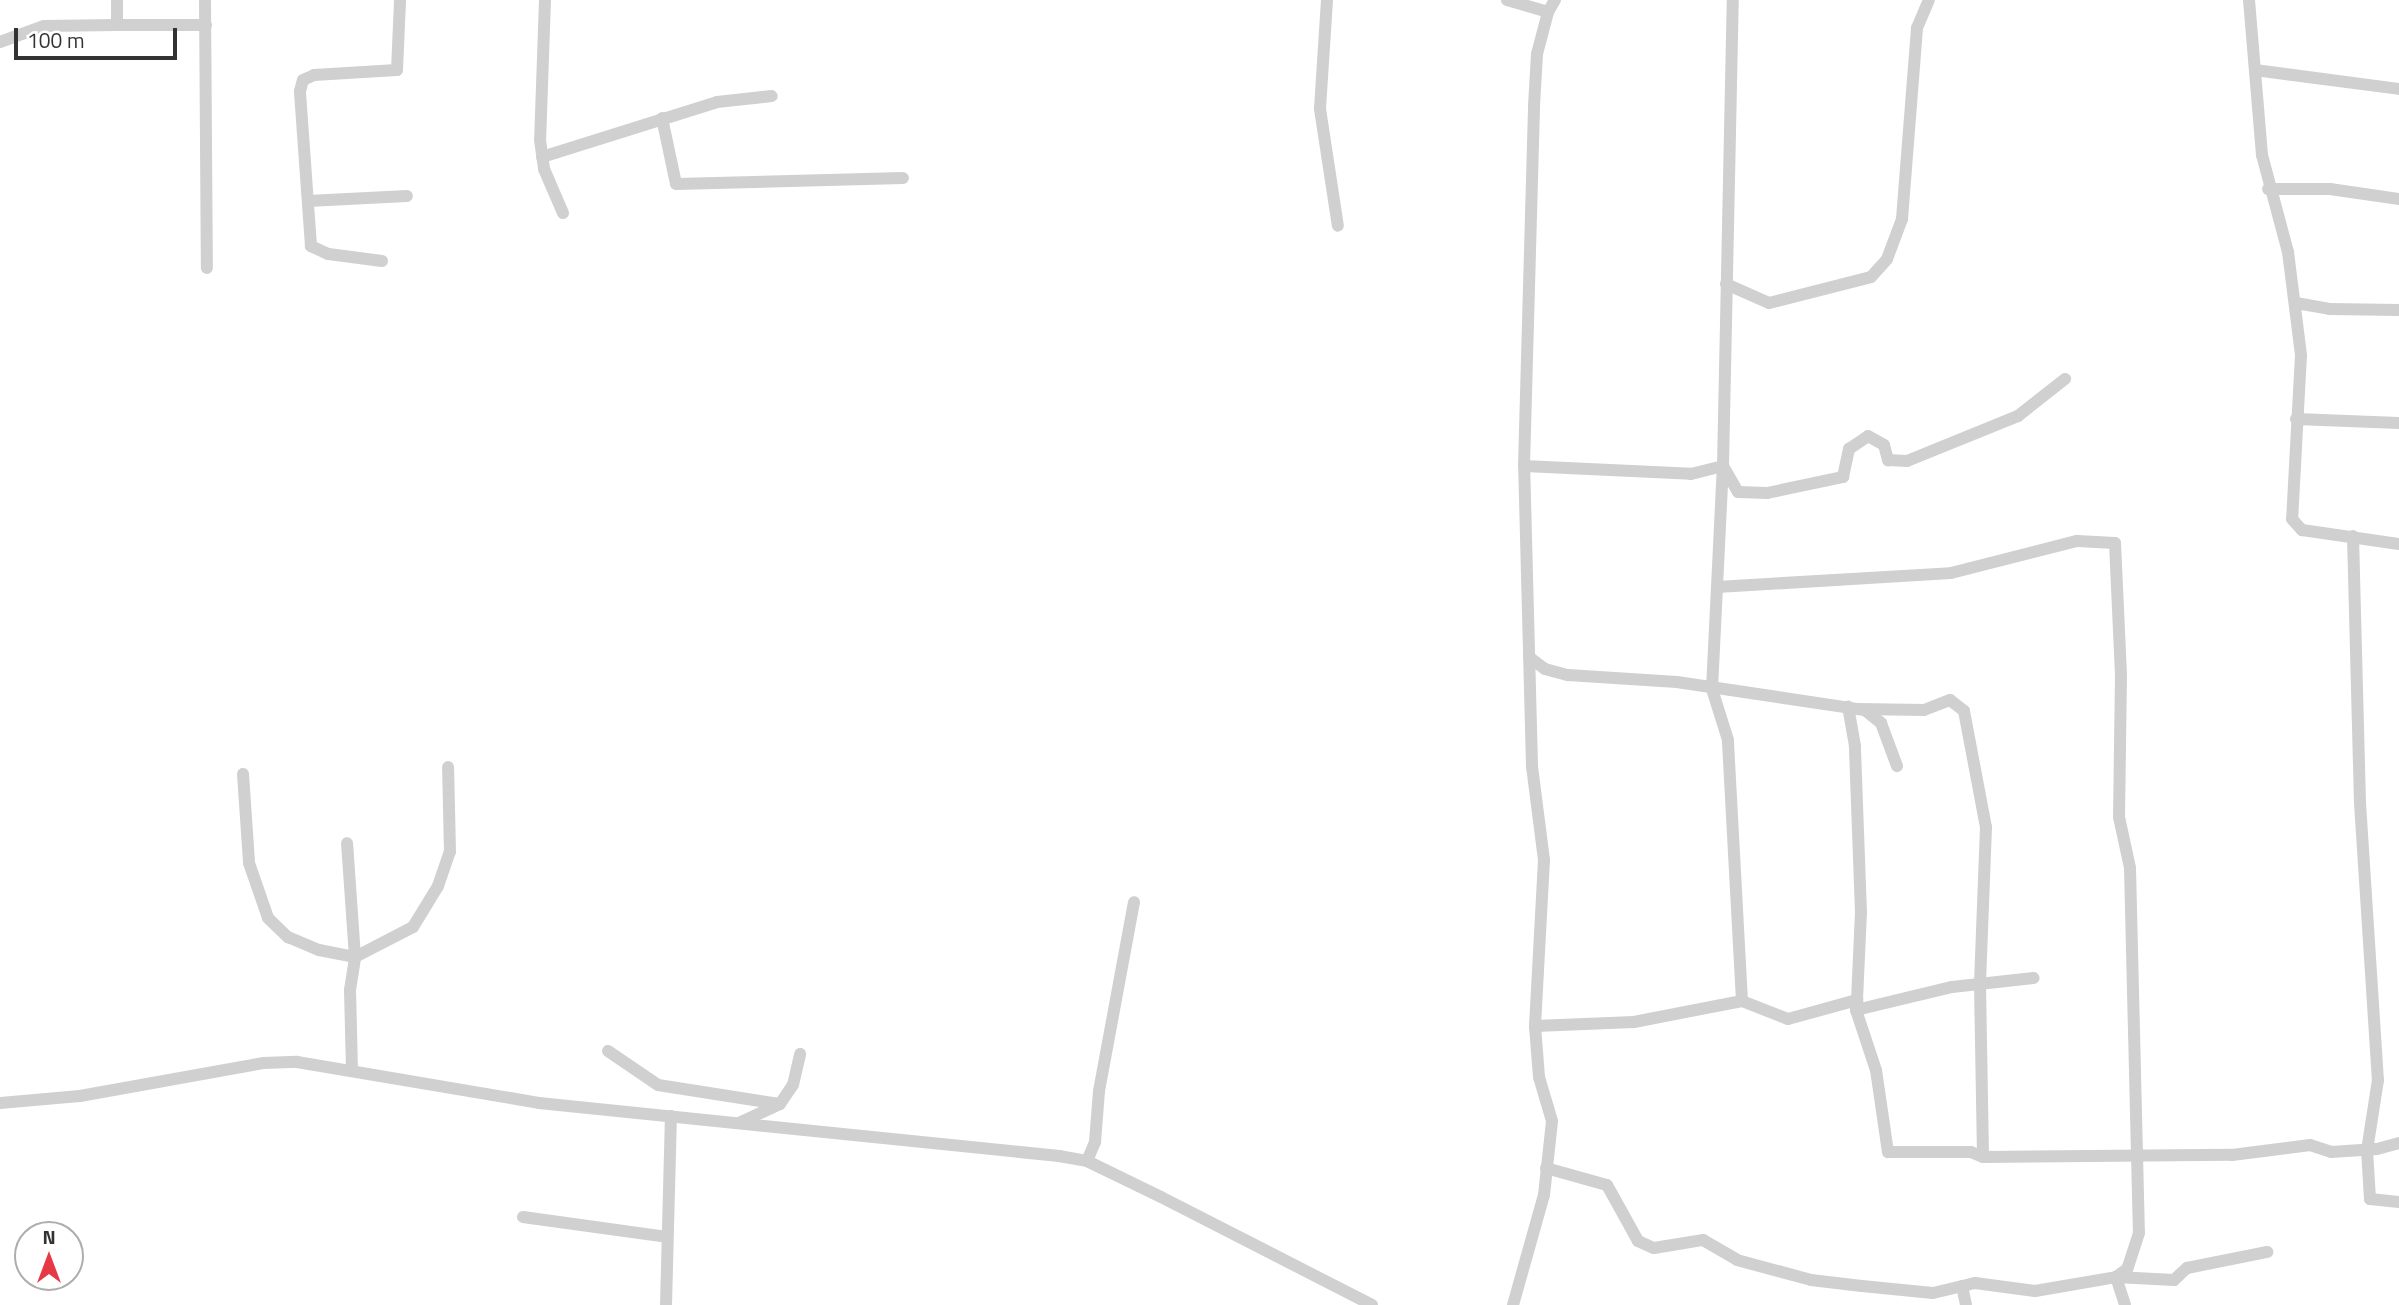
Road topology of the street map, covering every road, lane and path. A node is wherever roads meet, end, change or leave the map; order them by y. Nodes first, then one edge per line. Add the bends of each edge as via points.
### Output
1 (117, 0) edge
2 (205, 0) edge
3 (400, 0) edge
4 (545, 0) edge
5 (1327, 0) edge
6 (1507, 0) edge
7 (1555, 0) edge
8 (1733, 0) edge
9 (1929, 0) edge
10 (2249, 0) edge
11 (1548, 12) junction
12 (205, 24) junction
13 (117, 25) junction
14 (0, 42) edge
15 (2255, 70) junction
16 (2399, 89) edge
17 (772, 96) dead end
18 (662, 118) junction
19 (542, 157) junction
20 (904, 178) dead end
21 (2268, 189) junction
22 (407, 196) dead end
23 (2399, 198) edge
24 (308, 201) junction
25 (563, 213) dead end
26 (1338, 226) dead end
27 (382, 261) dead end
28 (206, 268) dead end
29 (1726, 284) junction
30 (2296, 303) junction
31 (2399, 310) edge
32 (2065, 379) dead end
33 (2296, 419) junction
34 (2399, 423) edge
35 (1524, 466) junction
36 (1723, 466) junction
37 (2353, 536) junction
38 (2399, 544) edge
39 (1717, 587) junction
40 (1529, 657) junction
41 (1545, 669) junction
42 (1530, 678) junction
43 (1712, 689) junction
44 (1853, 708) junction
45 (1897, 766) dead end
46 (448, 767) dead end
47 (243, 774) dead end
48 (347, 843) dead end
49 (1134, 902) dead end
50 (355, 957) junction
51 (2034, 978) dead end
52 (1980, 984) junction
53 (1742, 1001) junction
54 (1856, 1005) junction
55 (1535, 1026) junction
56 (608, 1051) dead end
57 (800, 1054) dead end
58 (352, 1071) junction
59 (0, 1103) edge
60 (780, 1104) junction
61 (671, 1116) junction
62 (738, 1123) junction
63 (2399, 1143) edge
64 (2367, 1150) junction
65 (2136, 1156) junction
66 (1983, 1157) junction
67 (1087, 1161) junction
68 (1546, 1168) junction
69 (2399, 1202) edge
70 (523, 1217) dead end
71 (667, 1237) junction
72 (2267, 1252) dead end
73 (2116, 1277) junction
74 (1962, 1286) junction
75 (666, 1305) edge
76 (1372, 1305) edge
77 (1513, 1305) edge
78 (1966, 1305) edge
79 (2125, 1305) edge

1 - 13 street
2 - 12 street
3 - 24 street via 397,70 314,75 303,80 300,103
4 - 19 street via 539,115
5 - 26 street via 1320,109
6 - 11 street
7 - 11 street
8 - 29 street
9 - 29 street via 1917,28 1902,219 1887,259 1871,277 1769,303
10 - 15 street
11 - 35 street via 1537,54 1534,106
12 - 13 street
12 - 28 street
13 - 14 street via 44,26
15 - 16 street
15 - 21 street
17 - 18 street via 734,97
18 - 19 street
18 - 20 street via 676,184
19 - 25 street
21 - 23 street via 2330,189
21 - 30 street via 2288,252
22 - 24 street
24 - 27 street via 311,246 328,254
29 - 36 street
30 - 31 street via 2322,309
30 - 33 street via 2301,376
32 - 36 street via 2018,416 1907,461 1888,460 1884,445 1868,436 1849,449 1843,477 1760,494 1738,492
33 - 34 street
33 - 37 street via 2292,519 2302,530
35 - 36 street via 1691,474
35 - 40 street
36 - 39 street
37 - 38 street
37 - 64 street via 2360,803 2378,1080
39 - 43 street
39 - 65 street via 1951,573 2077,541 2115,542 2121,675 2119,817 2130,868
40 - 41 street
40 - 42 street
41 - 42 street
41 - 43 street
42 - 55 street via 1532,766 1545,860
43 - 44 street
43 - 53 street via 1728,740
44 - 45 street via 1871,712 1881,723
44 - 52 street via 1924,710 1950,700 1964,711 1986,827
44 - 54 street via 1861,913
46 - 50 street via 450,852 438,886 413,927
47 - 50 street via 249,863 268,918 288,937 319,950
48 - 50 street
49 - 67 street via 1099,1091 1095,1142
50 - 58 street via 350,990
51 - 52 street
52 - 54 street
52 - 66 street
53 - 54 street via 1788,1019
53 - 55 street via 1634,1022
54 - 66 street via 1876,1070 1888,1152 1971,1152
55 - 68 street via 1539,1077 1552,1121
56 - 60 street via 658,1085
57 - 60 street via 793,1085
58 - 59 street via 297,1062 263,1063 80,1096
58 - 61 street via 525,1101
60 - 62 street
61 - 62 street
61 - 71 street
62 - 67 street
63 - 64 street
64 - 65 street via 2331,1152 2310,1145 2232,1155
64 - 69 street via 2370,1199
65 - 66 street
65 - 73 street via 2136,1251 2127,1269
67 - 76 street
68 - 74 street via 1607,1185 1638,1241 1654,1248 1703,1240 1737,1260 1811,1280 1933,1293
68 - 77 street via 1544,1195
70 - 71 street
71 - 75 street
72 - 73 street via 2187,1268 2174,1280
73 - 74 street via 2035,1291 1975,1283
73 - 79 street
74 - 78 street

